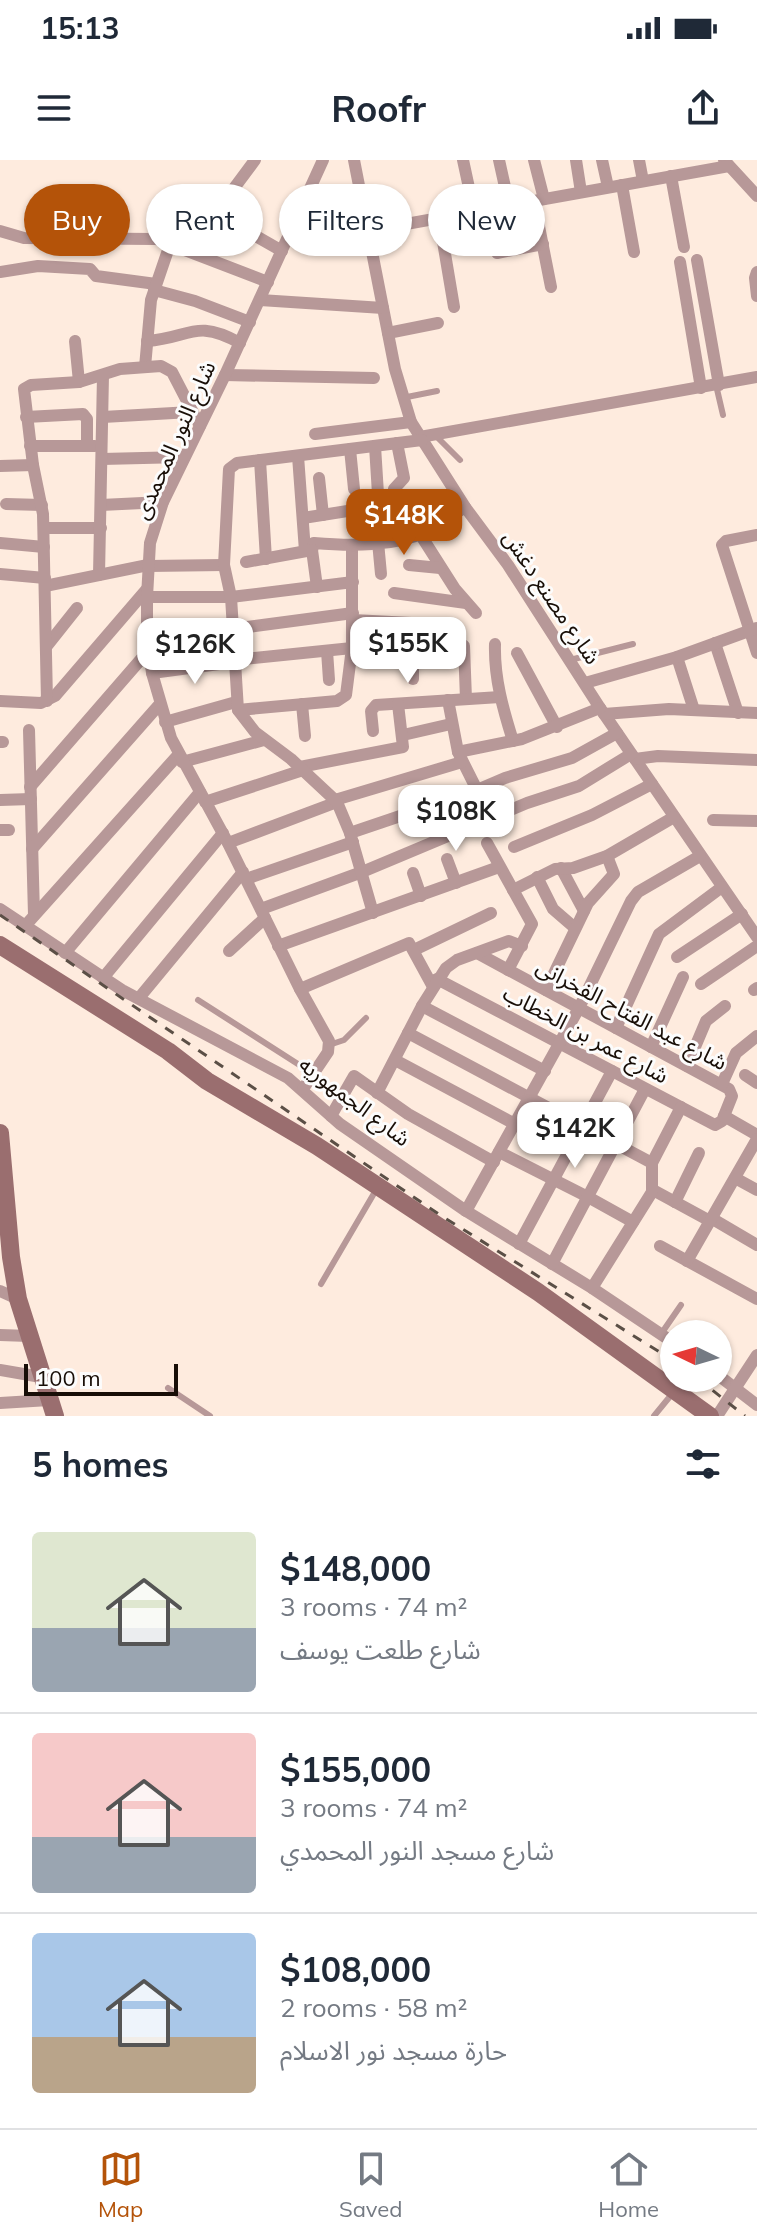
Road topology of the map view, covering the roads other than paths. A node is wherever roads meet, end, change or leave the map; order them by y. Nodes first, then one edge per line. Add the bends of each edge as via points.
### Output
1 (255, 160) edge
2 (323, 160) edge
3 (354, 160) edge
4 (463, 160) edge
5 (499, 160) edge
6 (534, 160) edge
7 (576, 160) edge
8 (602, 160) edge
9 (639, 160) edge
10 (727, 163) edge
11 (671, 176) junction
12 (643, 181) junction
13 (237, 184) edge
14 (312, 184) edge
15 (358, 184) edge
16 (468, 184) edge
17 (504, 184) edge
18 (537, 184) edge
19 (622, 185) junction
20 (608, 187) junction
21 (581, 192) junction
22 (757, 196) edge
23 (545, 199) edge
24 (4, 232) edge
25 (146, 238) edge
26 (684, 247) dead end
27 (634, 252) dead end
28 (545, 255) edge
29 (165, 256) edge
30 (204, 256) edge
31 (280, 256) edge
32 (372, 256) edge
33 (445, 256) edge
34 (697, 260) dead end
35 (680, 262) dead end
36 (0, 272) edge
37 (757, 272) edge
38 (268, 282) junction
39 (155, 287) junction
40 (551, 287) dead end
41 (757, 296) edge
42 (260, 300) junction
43 (454, 307) dead end
44 (383, 308) junction
45 (250, 322) junction
46 (438, 323) dead end
47 (388, 333) junction
48 (75, 341) dead end
49 (147, 341) junction
50 (240, 343) junction
51 (145, 367) junction
52 (103, 375) junction
53 (225, 375) junction
54 (757, 377) edge
55 (374, 378) dead end
56 (79, 382) junction
57 (717, 385) junction
58 (701, 388) junction
59 (437, 391) dead end
60 (402, 398) junction
61 (191, 412) junction
62 (723, 415) dead end
63 (26, 417) junction
64 (103, 417) junction
65 (411, 422) junction
66 (200, 426) junction
67 (315, 434) dead end
68 (435, 435) junction
69 (421, 439) junction
70 (397, 443) junction
71 (30, 446) junction
72 (87, 446) junction
73 (375, 446) junction
74 (350, 449) junction
75 (102, 453) junction
76 (298, 456) junction
77 (184, 457) junction
78 (260, 460) junction
79 (460, 460) dead end
80 (33, 465) junction
81 (0, 466) edge
82 (319, 478) dead end
83 (354, 489) dead end
84 (163, 502) junction
85 (6, 504) dead end
86 (42, 505) junction
87 (101, 505) junction
88 (465, 507) junction
89 (323, 515) junction
90 (303, 518) junction
91 (401, 521) dead end
92 (44, 528) junction
93 (101, 528) junction
94 (420, 534) junction
95 (757, 535) edge
96 (378, 542) junction
97 (0, 543) edge
98 (352, 545) junction
99 (44, 547) junction
100 (309, 550) junction
101 (266, 559) junction
102 (246, 562) dead end
103 (224, 565) junction
104 (409, 565) dead end
105 (148, 566) junction
106 (440, 568) junction
107 (0, 574) edge
108 (381, 574) dead end
109 (99, 575) junction
110 (45, 582) junction
111 (353, 582) junction
112 (317, 587) junction
113 (147, 593) junction
114 (394, 593) dead end
115 (231, 597) junction
116 (466, 603) junction
117 (77, 608) dead end
118 (476, 613) dead end
119 (353, 617) junction
120 (411, 623) dead end
121 (232, 628) junction
122 (754, 630) edge
123 (147, 634) junction
124 (715, 643) junction
125 (495, 644) dead end
126 (633, 644) dead end
127 (413, 645) junction
128 (46, 647) junction
129 (352, 648) junction
130 (149, 650) junction
131 (327, 651) junction
132 (517, 653) dead end
133 (757, 653) edge
134 (677, 657) junction
135 (570, 660) junction
136 (234, 661) junction
137 (152, 673) junction
138 (413, 679) dead end
139 (329, 680) dead end
140 (585, 683) junction
141 (500, 697) junction
142 (466, 699) junction
143 (448, 700) junction
144 (0, 701) edge
145 (47, 701) junction
146 (302, 704) junction
147 (398, 704) junction
148 (159, 705) junction
149 (237, 706) junction
150 (694, 710) junction
151 (602, 711) junction
152 (738, 713) junction
153 (757, 713) edge
154 (165, 722) junction
155 (451, 724) junction
156 (557, 727) junction
157 (29, 730) dead end
158 (373, 731) dead end
159 (617, 733) junction
160 (403, 735) junction
161 (305, 736) dead end
162 (264, 740) junction
163 (513, 741) junction
164 (460, 757) junction
165 (633, 757) junction
166 (180, 758) junction
167 (757, 760) edge
168 (302, 769) junction
169 (652, 784) junction
170 (477, 790) junction
171 (30, 793) junction
172 (203, 797) junction
173 (0, 800) edge
174 (336, 801) junction
175 (674, 817) junction
176 (713, 820) dead end
177 (757, 821) edge
178 (352, 837) junction
179 (225, 838) junction
180 (487, 843) dead end
181 (514, 847) dead end
182 (32, 849) junction
183 (607, 856) junction
184 (700, 856) junction
185 (447, 859) dead end
186 (499, 867) junction
187 (561, 868) junction
188 (362, 872) junction
189 (413, 873) dead end
190 (244, 876) junction
191 (537, 877) junction
192 (456, 883) junction
193 (722, 887) junction
194 (513, 890) junction
195 (421, 896) junction
196 (0, 909) edge
197 (584, 911) junction
198 (373, 913) junction
199 (491, 913) dead end
200 (263, 914) junction
201 (34, 915) junction
202 (748, 919) edge
203 (25, 926) junction
204 (575, 928) junction
205 (451, 932) junction
206 (757, 937) edge
207 (278, 946) junction
208 (522, 946) junction
209 (757, 946) edge
210 (414, 950) junction
211 (229, 951) dead end
212 (65, 953) junction
213 (477, 953) junction
214 (0, 957) edge
215 (677, 957) dead end
216 (463, 958) junction
217 (508, 970) junction
218 (683, 977) dead end
219 (103, 978) junction
220 (435, 983) junction
221 (701, 984) dead end
222 (300, 989) junction
223 (546, 990) junction
224 (139, 998) junction
225 (198, 1000) dead end
226 (422, 1006) junction
227 (725, 1006) dead end
228 (579, 1008) junction
229 (366, 1018) dead end
230 (616, 1028) junction
231 (408, 1033) junction
232 (757, 1036) edge
233 (560, 1043) junction
234 (329, 1045) junction
235 (651, 1047) junction
236 (395, 1060) junction
237 (687, 1066) junction
238 (545, 1071) junction
239 (612, 1071) junction
240 (745, 1075) dead end
241 (757, 1083) edge
242 (306, 1084) junction
243 (722, 1084) junction
244 (645, 1089) junction
245 (377, 1093) junction
246 (530, 1097) junction
247 (681, 1107) junction
248 (331, 1116) junction
249 (720, 1120) junction
250 (515, 1124) junction
251 (582, 1125) junction
252 (0, 1133) edge
253 (757, 1137) edge
254 (616, 1144) junction
255 (699, 1153) dead end
256 (497, 1157) junction
257 (1, 1159) edge
258 (652, 1163) junction
259 (735, 1178) junction
260 (554, 1180) junction
261 (377, 1187) junction
262 (653, 1190) junction
263 (757, 1190) edge
264 (588, 1197) junction
265 (675, 1202) junction
266 (466, 1211) junction
267 (711, 1220) junction
268 (633, 1222) junction
269 (519, 1244) junction
270 (757, 1245) edge
271 (660, 1246) dead end
272 (687, 1261) junction
273 (552, 1264) junction
274 (321, 1284) dead end
275 (592, 1288) junction
276 (0, 1291) edge
277 (18, 1299) junction
278 (757, 1299) edge
279 (681, 1305) dead end
280 (671, 1320) edge
281 (660, 1333) edge
282 (0, 1335) edge
283 (29, 1336) junction
284 (757, 1355) edge
285 (0, 1370) edge
286 (41, 1377) junction
287 (660, 1378) edge
288 (168, 1388) dead end
289 (734, 1388) junction
290 (674, 1392) edge
291 (680, 1392) edge
292 (0, 1403) edge
293 (757, 1405) edge
294 (52, 1408) edge
295 (210, 1416) edge
296 (654, 1416) edge
297 (710, 1416) edge
298 (717, 1416) edge

1 - 13 street
2 - 14 street, شارع النور المحمدى
3 - 15 street, شارع مصنع دغش
4 - 16 street
5 - 17 street
6 - 18 street
7 - 21 street
8 - 20 street
9 - 12 street
10 - 11 street
10 - 22 street
11 - 12 street
11 - 26 street
12 - 19 street
19 - 20 street
19 - 27 street
20 - 21 street
21 - 23 street
24 - 25 street via 24,238
28 - 40 street
29 - 39 street
30 - 38 street
31 - 38 street, شارع النور المحمدى
32 - 44 street, شارع مصنع دغش
33 - 43 street
34 - 57 street
35 - 58 street
36 - 39 street via 38,266 90,269 97,277
37 - 41 street
38 - 42 street, شارع النور المحمدى
39 - 45 street
39 - 49 street
42 - 44 street
42 - 45 street, شارع النور المحمدى
44 - 47 street, شارع مصنع دغش
45 - 50 street, شارع النور المحمدى
46 - 47 street
47 - 60 street, شارع مصنع دغش
48 - 56 street
49 - 50 street via 201,329
49 - 51 street
50 - 53 street, شارع النور المحمدى
51 - 52 street
51 - 61 street via 172,372
52 - 56 street
52 - 64 street
53 - 55 street
53 - 66 street, شارع النور المحمدى
54 - 57 street
56 - 63 street via 24,389
57 - 58 street
57 - 62 lane
58 - 68 street
59 - 60 lane
60 - 65 street, شارع مصنع دغش
61 - 64 street
61 - 66 street
63 - 71 street
63 - 72 street via 83,414
64 - 75 street
65 - 67 street
65 - 69 street, شارع مصنع دغش
66 - 77 street, شارع النور المحمدى
68 - 69 street
68 - 79 lane
69 - 70 street
69 - 88 street, شارع مصنع دغش
70 - 73 street
70 - 91 street via 404,478 394,489
71 - 72 street
71 - 80 street
72 - 75 street
73 - 74 street
73 - 89 street via 379,508
74 - 76 street
74 - 83 street
75 - 77 street
75 - 87 street
76 - 78 street
76 - 90 street
77 - 84 street, شارع النور المحمدى
78 - 101 street
78 - 103 street via 229,469
80 - 81 street
80 - 86 street
82 - 89 street
84 - 87 street
84 - 105 street, شارع النور المحمدى
85 - 86 street
86 - 92 street
87 - 93 street
88 - 94 street
88 - 135 street, شارع مصنع دغش
89 - 90 street
90 - 100 street
92 - 93 street
92 - 99 street
93 - 109 street
94 - 96 street
94 - 106 street
95 - 122 street via 722,545
96 - 98 street
96 - 108 street
97 - 99 street
98 - 100 street via 314,543
98 - 111 street
99 - 110 street
100 - 101 street
100 - 112 street
101 - 102 street
103 - 105 street
103 - 115 street
104 - 106 street
105 - 109 street
105 - 113 street, شارع النور المحمدى
106 - 116 street
107 - 110 street
109 - 110 street
110 - 128 street
111 - 112 street
111 - 119 street
112 - 115 street
113 - 115 street
113 - 123 street, شارع النور المحمدى
113 - 145 street
114 - 116 street
115 - 121 street
116 - 118 street
117 - 128 street
119 - 120 street
119 - 121 street
119 - 129 street
121 - 123 street
121 - 136 street
122 - 124 street
122 - 133 street
123 - 130 street, شارع النور المحمدى
124 - 134 street
124 - 152 street
125 - 141 street
126 - 135 lane
127 - 129 street
127 - 138 street
127 - 142 street via 464,646
128 - 145 street
129 - 131 street
129 - 146 street via 348,690 337,701
130 - 137 street, شارع النور المحمدى
130 - 171 street
131 - 136 street
131 - 139 street
132 - 156 street
134 - 140 street
134 - 150 street
135 - 140 street, شارع مصنع دغش
136 - 137 street
136 - 149 street
137 - 148 street, شارع النور المحمدى
140 - 151 street, شارع مصنع دغش
141 - 142 street
141 - 163 street
142 - 143 street
143 - 147 street
143 - 155 street
144 - 145 street
146 - 149 street
146 - 161 street
147 - 158 street via 373,707
147 - 160 street
148 - 154 street, شارع النور المحمدى
148 - 182 street
149 - 154 street
149 - 162 street
150 - 151 street
150 - 152 street
151 - 156 street
151 - 159 street, شارع مصنع دغش
152 - 153 street
154 - 166 street, شارع النور المحمدى
155 - 160 street
155 - 164 street
156 - 163 street
157 - 171 street
159 - 165 street, شارع مصنع دغش
159 - 170 street via 572,758
160 - 168 street via 401,747
162 - 166 street
162 - 168 street
163 - 164 street
164 - 170 street
164 - 174 street
165 - 167 street
165 - 169 street, شارع مصنع دغش
165 - 188 street via 579,786
166 - 172 street, شارع النور المحمدى
166 - 201 street
168 - 172 street
168 - 174 street
169 - 175 street, شارع مصنع دغش
169 - 181 street
170 - 178 street
171 - 173 street
171 - 182 street
172 - 179 street, شارع النور المحمدى
172 - 212 street
174 - 178 street
174 - 179 street
175 - 183 street
175 - 184 street, شارع مصنع دغش
176 - 177 street
178 - 188 street
178 - 190 street
179 - 190 street, شارع النور المحمدى
179 - 219 street
180 - 186 street
182 - 201 street
183 - 187 street
183 - 197 street via 614,874
184 - 193 street, شارع مصنع دغش
184 - 228 street via 634,896
185 - 192 street
186 - 192 street
186 - 194 street
187 - 191 street
187 - 197 street
188 - 198 street
188 - 200 street
189 - 195 street
190 - 200 street, شارع النور المحمدى
190 - 224 street
191 - 194 street
191 - 204 street via 553,909
192 - 195 street
193 - 202 street, شارع مصنع دغش
193 - 230 street via 659,934
194 - 208 street via 532,924
195 - 198 street
196 - 203 street, شارع الجمهوريه
197 - 204 street
198 - 207 street
199 - 205 street
200 - 207 street, شارع النور المحمدى
200 - 211 street
201 - 203 street
202 - 206 street, شارع مصنع دغش
202 - 215 street
203 - 212 street, شارع الجمهوريه
204 - 223 street
205 - 210 street
205 - 216 street
207 - 222 street, شارع النور المحمدى
208 - 213 street via 509,941
208 - 217 street
209 - 221 street
210 - 220 street
210 - 222 street via 408,943
212 - 219 street, شارع الجمهوريه
213 - 216 street
213 - 217 street, شارع عبد الفتاح الفخرانى
214 - 261 main road via 166,1063 207,1081
216 - 220 street
217 - 223 street, شارع عبد الفتاح الفخرانى
218 - 235 street
219 - 224 street, شارع الجمهوريه
220 - 226 street
220 - 233 street, شارع عمر بن الخطاب
222 - 234 street, شارع النور المحمدى
223 - 228 street, شارع عبد الفتاح الفخرانى
224 - 242 street, شارع الجمهوريه
225 - 242 lane via 297,1063
226 - 231 street
226 - 238 street
227 - 237 street via 706,1021
228 - 230 street, شارع عبد الفتاح الفخرانى
228 - 233 street
229 - 234 lane via 343,1041
230 - 235 street, شارع عبد الفتاح الفخرانى
231 - 236 street
231 - 246 street
232 - 243 street via 736,1053
233 - 238 street
233 - 239 street, شارع عمر بن الخطاب
234 - 242 street
235 - 237 street, شارع عبد الفتاح الفخرانى
236 - 245 street
236 - 250 street
237 - 243 street, شارع عبد الفتاح الفخرانى
238 - 246 street
239 - 244 street, شارع عمر بن الخطاب
239 - 251 street
240 - 241 street
242 - 248 street, شارع الجمهوريه
243 - 249 street, شارع عبد الفتاح الفخرانى via 732,1094
244 - 247 street, شارع عمر بن الخطاب
244 - 254 street
245 - 248 street via 354,1076
245 - 256 street
246 - 250 street
246 - 251 street
247 - 249 street, شارع عمر بن الخطاب
247 - 258 street
248 - 266 street, شارع الجمهوريه
249 - 253 street, شارع عمر بن الخطاب
250 - 256 street
251 - 254 street
251 - 260 street
252 - 257 main road
253 - 259 street
254 - 258 street
254 - 264 street
255 - 265 street
256 - 260 street
256 - 266 street
257 - 277 main road
258 - 262 street
259 - 263 street
259 - 267 street
260 - 264 street
260 - 269 street
261 - 274 lane
261 - 287 main road
262 - 265 street
262 - 268 street
264 - 268 street
264 - 273 street
265 - 267 street
266 - 269 street, شارع الجمهوريه
267 - 270 street
267 - 272 street
268 - 275 street
269 - 273 street, شارع الجمهوريه
271 - 272 street
272 - 278 street
273 - 275 street, شارع الجمهوريه
275 - 281 street, شارع الجمهوريه
276 - 277 street
277 - 283 main road
279 - 280 lane
282 - 283 street
283 - 286 main road
284 - 289 street
285 - 286 street
286 - 294 main road
288 - 295 lane
289 - 293 street
289 - 298 street
290 - 296 lane
291 - 297 main road
292 - 294 street

